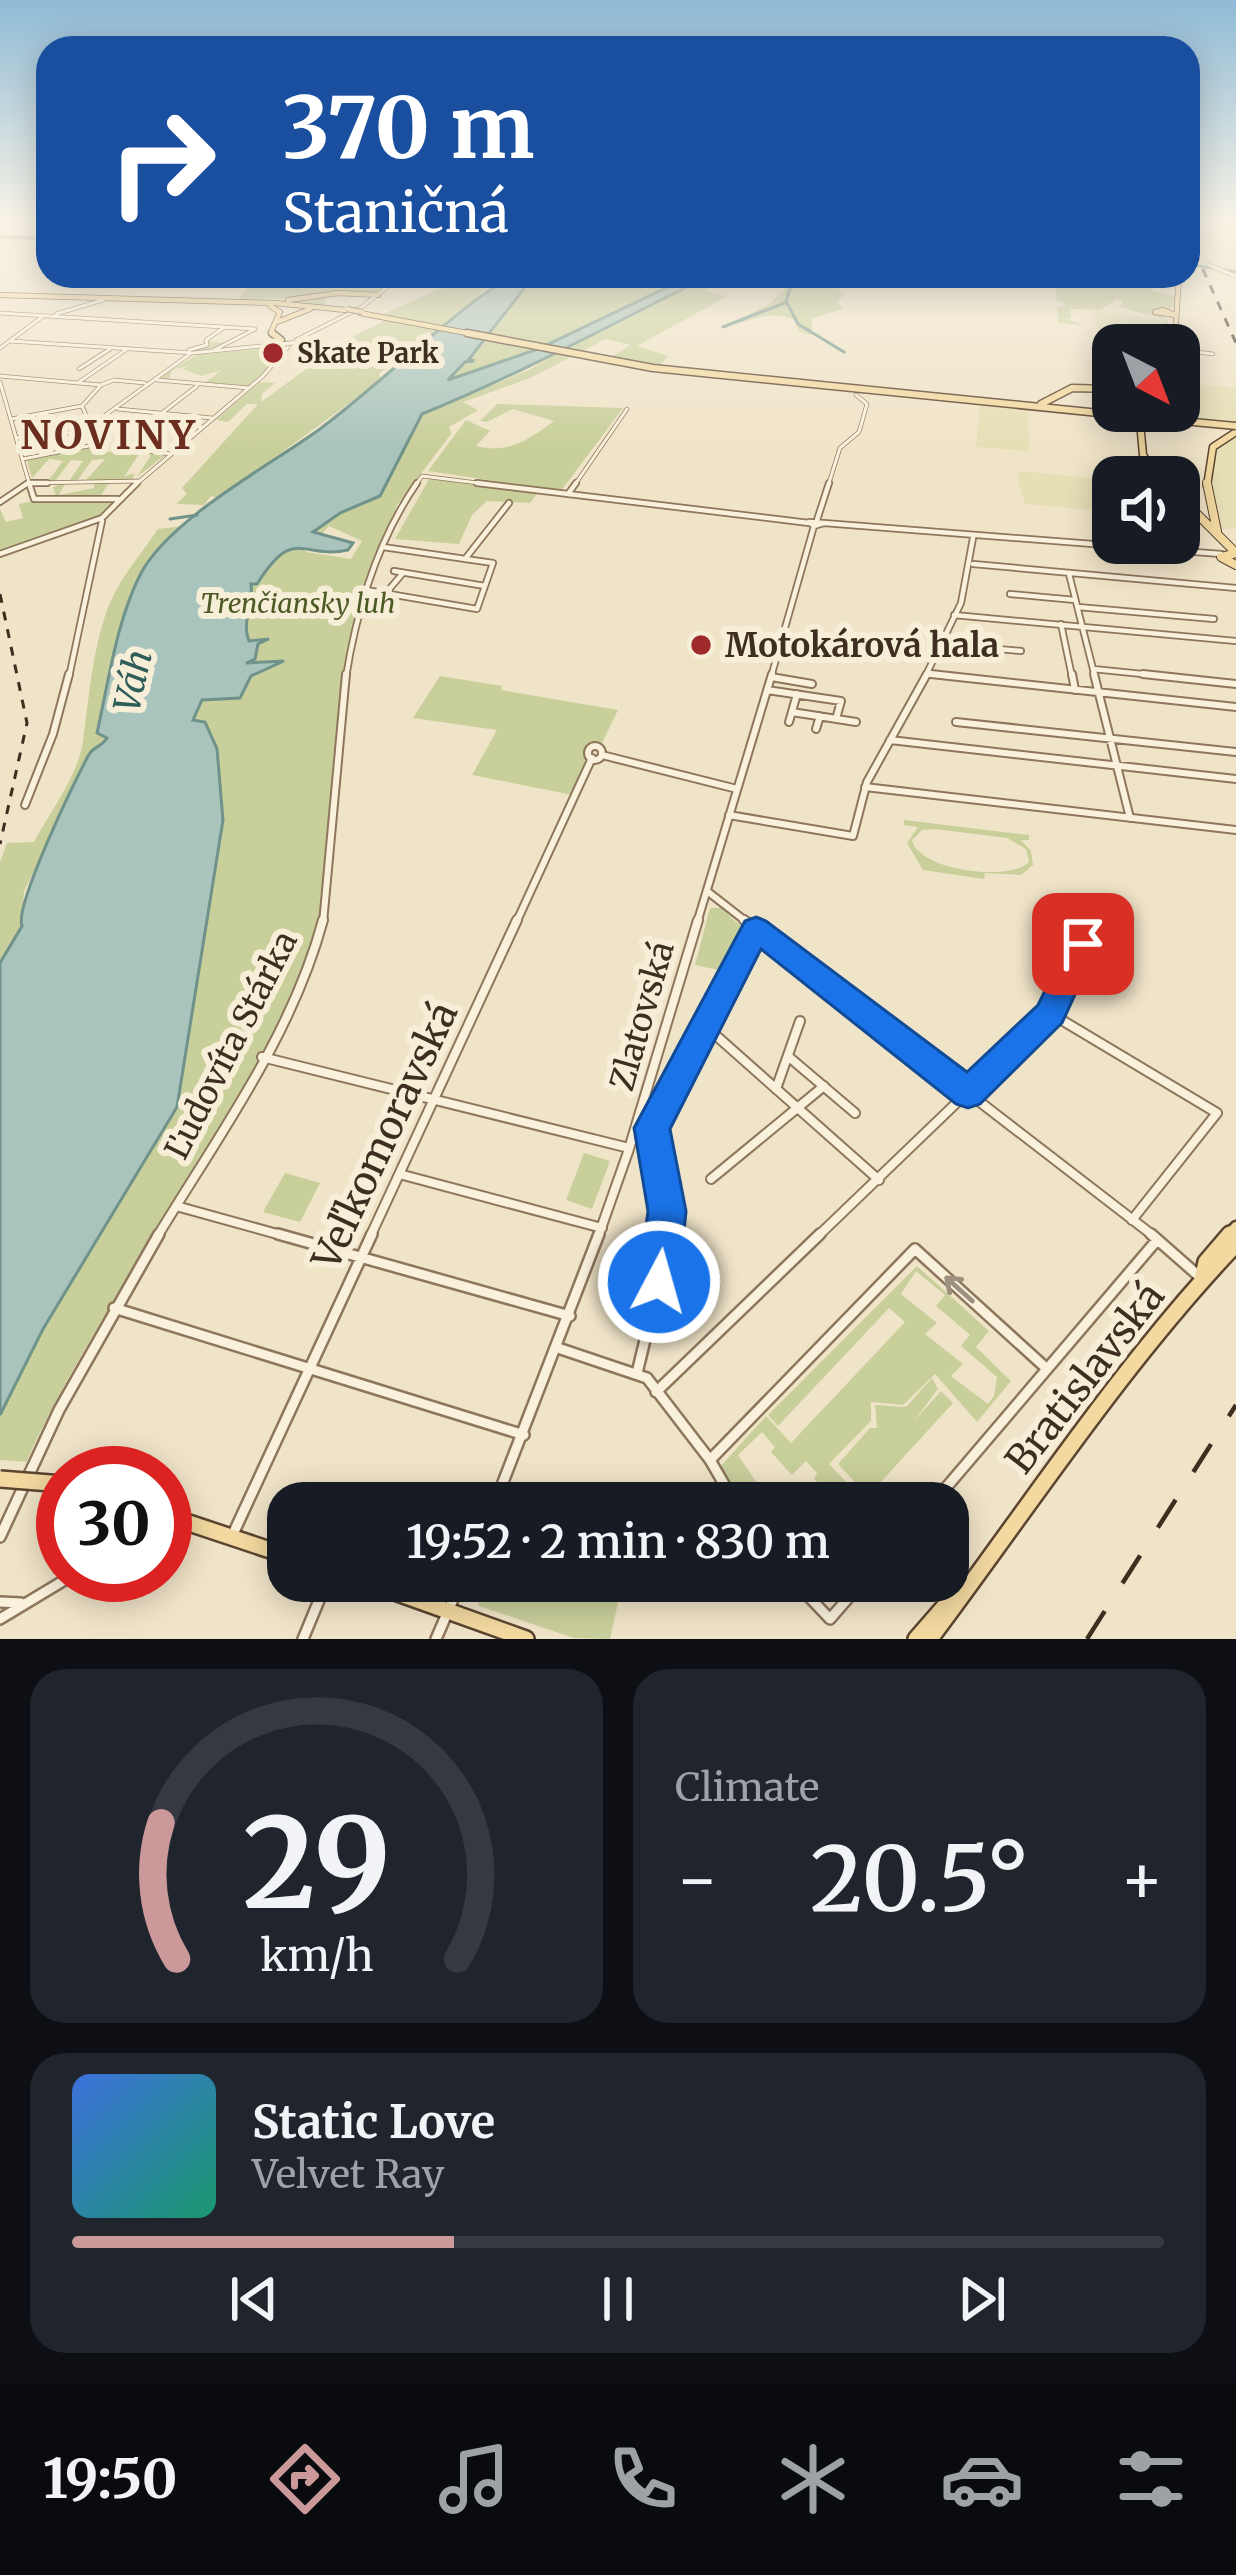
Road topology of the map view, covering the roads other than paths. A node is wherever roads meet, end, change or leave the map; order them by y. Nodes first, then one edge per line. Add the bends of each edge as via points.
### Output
1 (336, 294) edge
2 (346, 294) edge
3 (371, 294) edge
4 (1179, 294) edge
5 (0, 295) edge
6 (378, 295) joint
7 (120, 298) junction
8 (103, 300) dead end
9 (194, 301) junction
10 (1179, 302) junction
11 (346, 310) junction
12 (0, 313) edge
13 (44, 317) junction
14 (277, 322) junction
15 (1172, 324) edge
16 (1176, 324) edge
17 (225, 326) junction
18 (296, 340) junction
19 (10, 341) junction
20 (279, 343) junction
21 (226, 344) junction
22 (102, 346) junction
23 (130, 347) junction
24 (288, 347) junction
25 (0, 348) edge
26 (110, 349) junction
27 (124, 352) junction
28 (185, 352) junction
29 (193, 352) junction
30 (230, 352) junction
31 (1200, 352) edge
32 (208, 353) junction
33 (1213, 354) dead end
34 (79, 369) dead end
35 (154, 379) junction
36 (0, 380) edge
37 (77, 383) junction
38 (148, 384) junction
39 (200, 384) junction
40 (820, 385) junction
41 (101, 386) junction
42 (839, 387) junction
43 (249, 388) junction
44 (1092, 388) edge
45 (871, 390) junction
46 (1060, 394) junction
47 (856, 395) junction
48 (82, 406) junction
49 (1030, 406) junction
50 (114, 408) junction
51 (627, 409) dead end
52 (1061, 409) junction
53 (1092, 412) edge
54 (1092, 412) edge
55 (162, 413) junction
56 (213, 418) junction
57 (11, 419) junction
58 (1200, 425) edge
59 (165, 427) dead end
60 (203, 427) junction
61 (1236, 429) edge
62 (68, 433) dead end
63 (16, 438) junction
64 (171, 454) junction
65 (23, 459) junction
66 (138, 481) junction
67 (29, 483) junction
68 (568, 494) junction
69 (121, 499) junction
70 (0, 502) edge
71 (509, 503) dead end
72 (1200, 515) edge
73 (1200, 517) edge
74 (103, 518) junction
75 (816, 523) junction
76 (1217, 532) junction
77 (973, 538) junction
78 (383, 547) junction
79 (2, 553) edge
80 (1236, 553) edge
81 (465, 559) junction
82 (1228, 561) edge
83 (973, 564) junction
84 (394, 571) dead end
85 (404, 572) junction
86 (1069, 574) junction
87 (485, 586) junction
88 (1236, 588) edge
89 (366, 590) junction
90 (386, 593) junction
91 (1010, 594) dead end
92 (1076, 603) junction
93 (954, 615) junction
94 (1214, 619) dead end
95 (1060, 624) junction
96 (1082, 626) junction
97 (1236, 641) edge
98 (944, 644) junction
99 (1021, 651) dead end
100 (1093, 669) junction
101 (928, 674) junction
102 (771, 677) junction
103 (812, 684) dead end
104 (1236, 684) edge
105 (767, 690) junction
106 (1075, 690) junction
107 (1098, 692) junction
108 (797, 694) junction
109 (1236, 706) edge
110 (792, 712) junction
111 (807, 714) junction
112 (820, 716) junction
113 (836, 719) junction
114 (789, 722) dead end
115 (856, 722) dead end
116 (956, 722) dead end
117 (804, 725) dead end
118 (816, 730) dead end
119 (1109, 739) junction
120 (890, 740) junction
121 (1236, 752) edge
122 (1114, 765) junction
123 (1236, 778) edge
124 (865, 787) junction
125 (737, 789) junction
126 (25, 805) dead end
127 (730, 815) junction
128 (1130, 818) junction
129 (1236, 830) edge
130 (707, 891) junction
131 (756, 929) junction
132 (1083, 944) dead end
133 (1050, 1013) junction
134 (800, 1021) dead end
135 (703, 1024) junction
136 (788, 1057) junction
137 (262, 1058) junction
138 (824, 1086) junction
139 (776, 1088) junction
140 (968, 1093) junction
141 (436, 1100) junction
142 (797, 1108) junction
143 (642, 1112) junction
144 (855, 1113) dead end
145 (658, 1118) junction
146 (629, 1148) junction
147 (402, 1175) junction
148 (711, 1179) dead end
149 (879, 1180) junction
150 (176, 1206) junction
151 (1132, 1220) junction
152 (1236, 1227) edge
153 (602, 1228) junction
154 (1157, 1240) junction
155 (1236, 1244) edge
156 (362, 1259) junction
157 (1202, 1280) junction
158 (114, 1308) junction
159 (570, 1316) junction
160 (558, 1348) junction
161 (309, 1368) junction
162 (1046, 1368) junction
163 (637, 1372) junction
164 (656, 1392) junction
165 (524, 1436) junction
166 (710, 1460) junction
167 (0, 1479) edge
168 (36, 1482) edge
169 (504, 1482) edge
170 (723, 1482) edge
171 (951, 1482) edge
172 (192, 1524) edge
173 (0, 1537) edge
174 (231, 1538) junction
175 (267, 1549) edge
176 (975, 1573) junction
177 (36, 1597) edge
178 (0, 1602) edge
179 (318, 1602) edge
180 (423, 1602) edge
181 (452, 1602) edge
182 (814, 1602) edge
183 (845, 1602) edge
184 (25, 1603) junction
185 (448, 1611) junction
186 (0, 1619) edge
187 (303, 1639) edge
188 (436, 1639) edge
189 (526, 1639) edge
190 (916, 1639) edge
191 (930, 1639) edge

1 - 7 main road via 254,302
2 - 11 main road via 325,300
3 - 6 main road
4 - 10 main road
5 - 7 main road
6 - 18 street
7 - 9 main road
8 - 13 street
9 - 11 main road
9 - 14 main road via 263,304 280,312
10 - 15 main road via 1168,314
10 - 16 main road
11 - 14 main road via 310,309
11 - 40 main road, bridge via 653,368
12 - 13 street
13 - 17 street
13 - 19 street
14 - 20 main road via 271,332
17 - 21 street via 255,329
17 - 28 street via 207,345
18 - 20 street
18 - 24 street
19 - 22 street
19 - 25 street
20 - 24 street
20 - 30 street
21 - 30 street
21 - 32 street
22 - 23 street
22 - 26 street
23 - 27 street
23 - 28 street
24 - 43 street
26 - 27 street
26 - 34 street
27 - 37 street
28 - 29 street
29 - 32 street
29 - 35 street
30 - 32 street
31 - 33 street
35 - 38 street
35 - 39 street
36 - 37 street
36 - 57 street
37 - 41 street
38 - 41 street
38 - 50 street
39 - 43 street
39 - 55 street
40 - 42 main road
40 - 45 main road via 850,377
41 - 48 street
42 - 45 main road
42 - 47 main road
43 - 56 street
44 - 46 main road
45 - 47 main road
45 - 49 main road
46 - 49 main road
46 - 52 main road
46 - 53 main road
47 - 75 street, Zlatovská via 867,404 859,432 840,448
48 - 57 street
48 - 65 street via 99,445
49 - 52 main road
50 - 55 street
50 - 64 street via 104,416 121,422 133,447
51 - 68 street
52 - 54 main road
55 - 56 street
56 - 60 street
57 - 63 street
58 - 61 main road, bridge
59 - 60 street
60 - 64 street
61 - 76 main road via 1214,441 1209,458
62 - 63 street
63 - 65 street
64 - 66 street
65 - 67 street
66 - 67 street
66 - 69 street
67 - 69 street via 42,501
67 - 70 street
68 - 75 street
68 - 78 street, Ľudovíta Stárka via 422,476
69 - 74 street
71 - 81 street
72 - 76 main road
73 - 82 main road
74 - 79 street
74 - 126 street via 62,716
75 - 77 street
75 - 102 street, Zlatovská
76 - 80 main road
77 - 82 street
77 - 83 street
78 - 81 street
78 - 89 street, Ľudovíta Stárka
80 - 82 main road
81 - 87 street via 494,563
83 - 86 street
83 - 93 street
84 - 85 street
85 - 87 street
85 - 90 street
86 - 88 street
86 - 92 street
87 - 90 street via 477,609
89 - 90 street
89 - 137 street, Ľudovíta Stárka via 341,714 326,913
91 - 92 street
92 - 94 street
92 - 96 street
93 - 95 street
93 - 98 street
95 - 96 street
95 - 106 street
96 - 97 street
96 - 100 street
98 - 99 street
98 - 101 street
100 - 104 street
100 - 107 street
101 - 106 street
101 - 120 street
102 - 103 street
102 - 105 street, Zlatovská
105 - 108 street
105 - 125 street, Zlatovská
106 - 107 street
107 - 109 street
107 - 119 street
108 - 110 street
108 - 113 street via 841,701
110 - 111 street
110 - 114 street
111 - 112 street
111 - 117 street
112 - 113 street
112 - 118 street
113 - 115 street
116 - 119 street
119 - 121 street
119 - 122 street
120 - 122 street
120 - 124 street
122 - 123 street
122 - 128 street
124 - 127 street via 853,836
124 - 128 street
125 - 127 street, Zlatovská
125 - 141 street, Veľkomoravská via 602,754 592,758
127 - 130 street, Zlatovská
128 - 129 street
130 - 131 street
130 - 143 street, Zlatovská
131 - 135 street
131 - 140 street
132 - 133 street
133 - 140 street
133 - 151 street via 1217,1113
134 - 136 street
135 - 139 street
135 - 145 street
136 - 138 street
136 - 139 street
137 - 141 street
137 - 150 street, Ľudovíta Stárka
138 - 142 street
138 - 144 street
139 - 142 street
140 - 149 street
140 - 151 street
141 - 146 street
141 - 147 street, Veľkomoravská
142 - 148 street
142 - 149 street
143 - 145 street
143 - 146 street, Zlatovská
145 - 163 street via 652,1128 667,1211
146 - 153 street, Zlatovská
147 - 153 street
147 - 156 street, Veľkomoravská
149 - 164 street
150 - 156 street
150 - 158 street, Ľudovíta Stárka
151 - 154 street
152 - 157 main road, Bratislavská via 1206,1262
153 - 159 street, Zlatovská
154 - 157 street
154 - 162 street
155 - 157 main road, Bratislavská
156 - 159 street
156 - 161 street, Veľkomoravská
157 - 176 main road, Bratislavská
158 - 161 street
158 - 173 street, Ľudovíta Stárka via 34,1454
159 - 160 street, Zlatovská
160 - 163 street
160 - 165 street, Zlatovská
161 - 165 street
161 - 174 street, Veľkomoravská
162 -> 166 street via 914,1249
162 - 171 street
163 - 164 street
164 - 166 street
165 - 169 street, Zlatovská
166 - 170 street
167 - 168 main road, bridge
172 - 174 main road
174 - 175 main road
176 - 190 main road, Bratislavská
176 - 191 main road, Bratislavská
177 - 184 street
178 - 184 street
179 - 187 street
180 - 185 main road
181 - 185 street
182 - 183 street via 830,1619
184 - 186 street
185 - 188 street
185 - 189 main road

